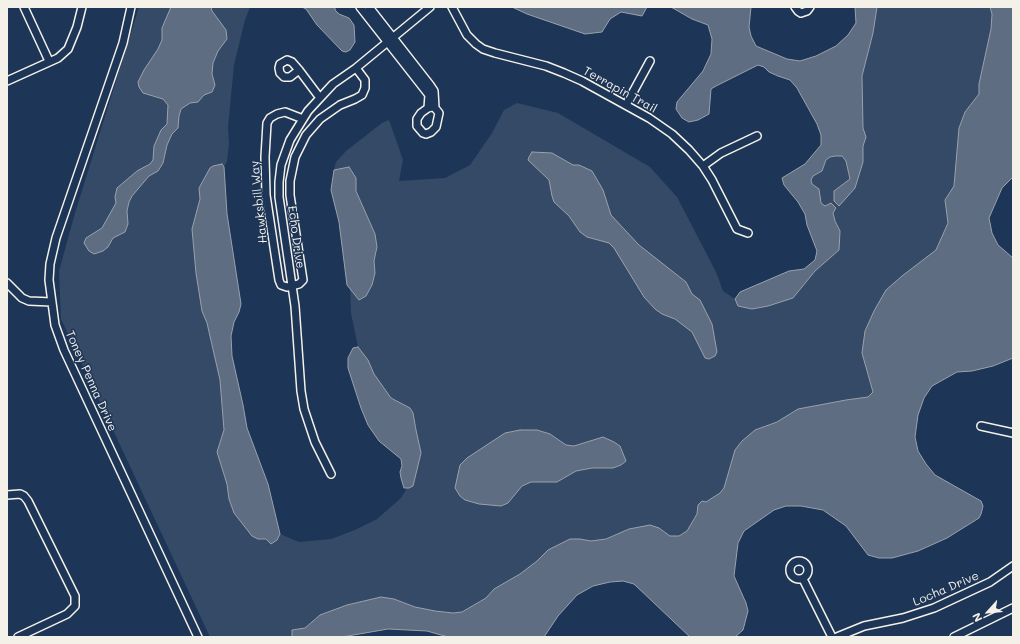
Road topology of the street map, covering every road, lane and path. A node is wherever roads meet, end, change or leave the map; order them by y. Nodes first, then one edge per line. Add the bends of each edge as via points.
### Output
1 (24, 7) edge
2 (82, 7) edge
3 (131, 7) edge
4 (360, 7) edge
5 (368, 7) edge
6 (430, 7) edge
7 (452, 7) edge
8 (795, 7) edge
9 (810, 7) edge
10 (390, 39) junction
11 (49, 61) junction
12 (650, 61) dead end
13 (356, 68) junction
14 (300, 70) dead end
15 (7, 81) edge
16 (320, 98) junction
17 (626, 105) junction
18 (432, 108) dead end
19 (303, 119) junction
20 (757, 136) dead end
21 (703, 166) junction
22 (748, 233) dead end
23 (7, 283) edge
24 (292, 286) junction
25 (52, 302) junction
26 (981, 426) dead end
27 (1013, 433) edge
28 (330, 474) dead end
29 (7, 495) edge
30 (1013, 566) edge
31 (803, 579) dead end
32 (1013, 608) edge
33 (18, 637) edge
34 (198, 637) edge
35 (832, 637) edge
36 (837, 637) edge
37 (954, 637) edge

1 - 11 street
2 - 11 street via 68,49
3 - 25 street, Toney Penna Drive via 123,43 56,238 51,259
4 - 10 street
5 - 10 street
6 - 10 street, Echo Drive
7 - 17 street, Terrapin Trail via 467,35 483,48 564,73
8 - 9 street via 801,13
10 - 13 street, Echo Drive
10 - 18 street via 429,95
11 - 15 street
12 - 17 street
13 - 16 street, Echo Drive via 333,84
13 - 24 street via 365,80 362,95 340,105 320,119 306,135 295,157 290,195 303,280
14 - 16 street
16 - 19 street, Echo Drive
17 - 21 street, Terrapin Trail via 672,134
19 - 24 street, Echo Drive via 284,152 279,182 280,209
19 - 24 street, Hawksbill Way via 285,112 270,118 267,123 265,179 270,222 279,280 281,285
20 - 21 street via 721,153
21 - 22 street, Terrapin Trail via 737,229
23 - 25 street via 22,298 29,301
24 - 28 street, Echo Drive via 297,329 298,374 304,409 315,442
25 - 34 street, Toney Penna Drive via 55,325 64,350
26 - 27 street
29 - 33 street via 20,494 28,501 75,596 75,606 66,614
30 - 36 street, Locha Drive via 990,582 934,608 864,626
31 - 35 street
32 - 37 street

